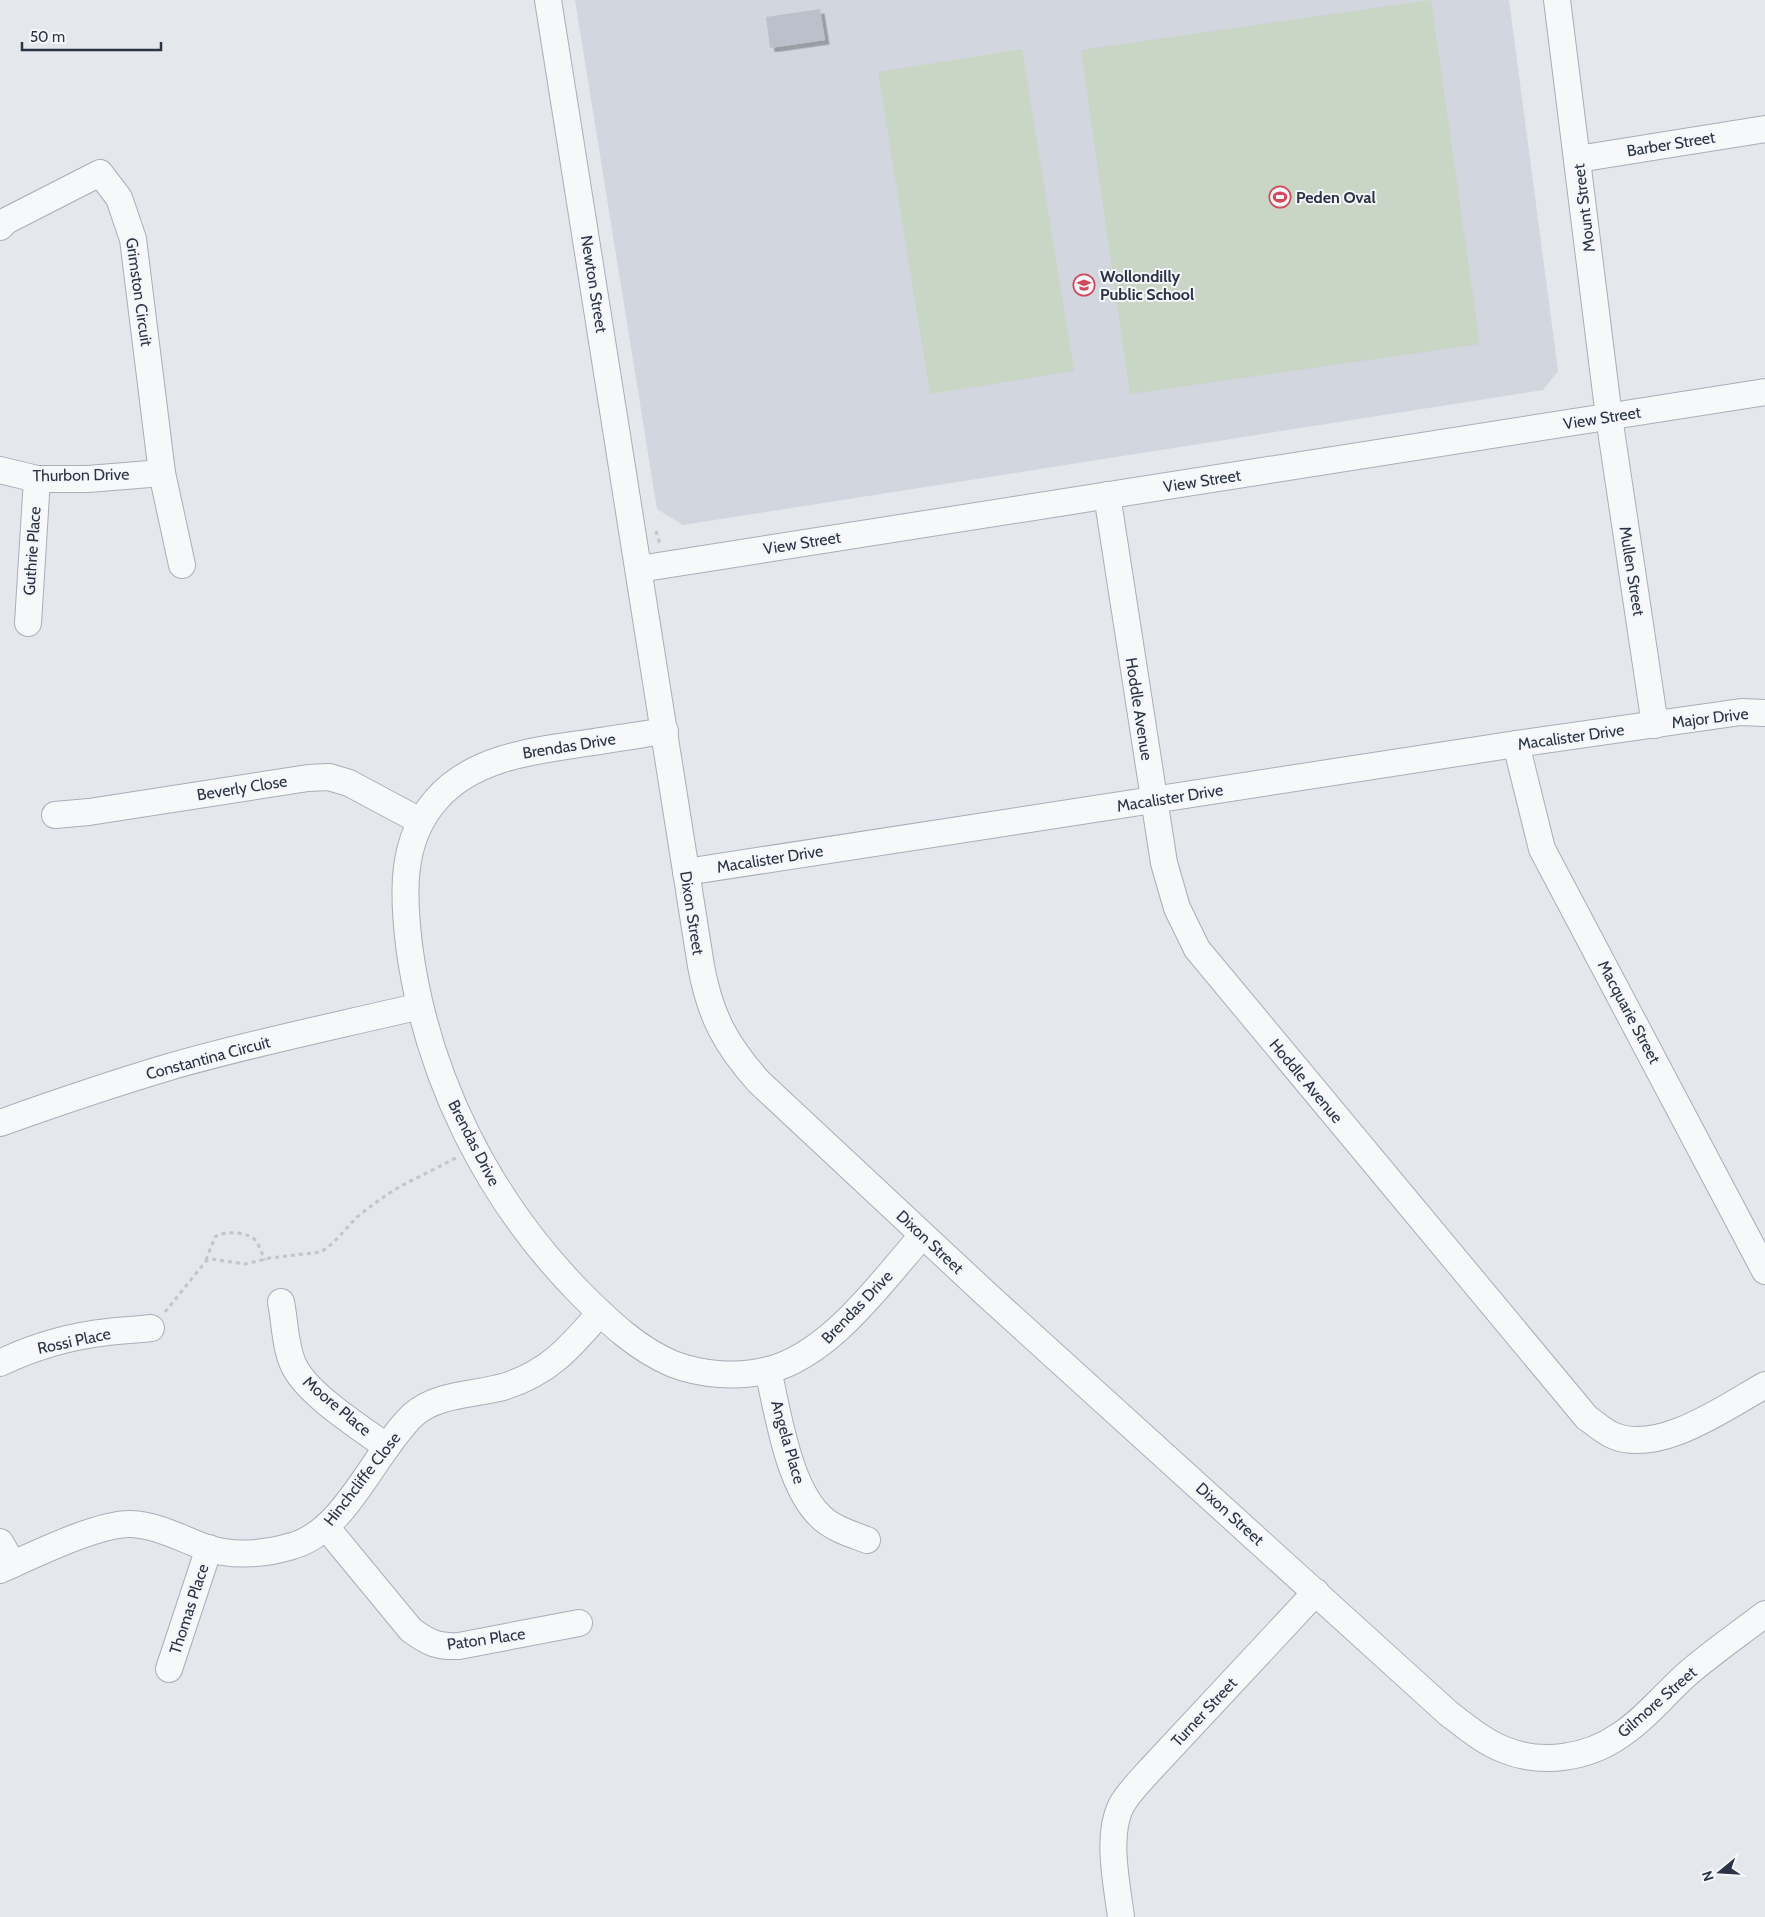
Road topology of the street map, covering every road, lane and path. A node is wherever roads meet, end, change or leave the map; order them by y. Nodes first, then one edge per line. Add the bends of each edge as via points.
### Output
1 (548, 0) edge
2 (1558, 0) edge
3 (1765, 129) edge
4 (1578, 159) junction
5 (0, 227) edge
6 (1765, 392) edge
7 (1609, 417) junction
8 (0, 470) edge
9 (162, 473) junction
10 (37, 479) junction
11 (1107, 496) junction
12 (182, 565) dead end
13 (639, 568) junction
14 (28, 623) dead end
15 (1765, 713) edge
16 (1655, 725) junction
17 (665, 731) junction
18 (1516, 744) junction
19 (1153, 800) junction
20 (55, 815) dead end
21 (420, 821) junction
22 (686, 872) junction
23 (420, 1006) junction
24 (0, 1123) edge
25 (474, 1149) junction
26 (922, 1236) junction
27 (265, 1260) junction
28 (206, 1261) junction
29 (1765, 1271) edge
30 (281, 1302) dead end
31 (600, 1313) junction
32 (151, 1328) joint
33 (0, 1363) edge
34 (768, 1370) junction
35 (1765, 1385) edge
36 (387, 1447) junction
37 (326, 1527) junction
38 (867, 1540) dead end
39 (209, 1548) junction
40 (4, 1559) edge
41 (1316, 1592) junction
42 (1765, 1614) edge
43 (579, 1623) dead end
44 (169, 1669) dead end
45 (1506, 1750) joint
46 (1121, 1917) edge

1 - 13 street, Newton Street
2 - 4 street, Mount Street
3 - 4 street, Barber Street
4 - 7 street, Mount Street
5 - 9 street, Grimston Circuit via 100,173 119,198 133,238
6 - 7 street, View Street
7 - 11 street, View Street
7 - 16 street, Mullen Street
8 - 10 street, Thurbon Drive
9 - 10 street, Thurbon Drive
9 - 12 street
10 - 14 street, Guthrie Place
11 - 13 street, View Street
11 - 19 street, Hoddle Avenue
13 - 17 street, Dixon Street
15 - 16 street, Major Drive via 1741,712
16 - 18 street, Macalister Drive
17 - 21 street, Brendas Drive via 507,758 457,782 436,799
17 - 22 street, Dixon Street
18 - 19 street, Macalister Drive
18 - 29 street, Macquarie Street via 1542,849
19 - 22 street, Macalister Drive
19 - 35 street, Hoddle Avenue via 1174,899 1197,949 1587,1418 1613,1435 1642,1441 1668,1436
20 - 21 street, Beverly Close via 328,777 349,783
21 - 23 street, Brendas Drive via 409,851 404,883 412,966
22 - 26 street, Dixon Street via 707,994 717,1023 729,1044 759,1082
23 - 24 street, Constantina Circuit via 170,1067
23 - 25 street, Brendas Drive via 443,1078
25 - 27 path via 379,1200 321,1252
25 - 31 street, Brendas Drive via 528,1234
26 - 34 street, Brendas Drive via 835,1334 791,1362
26 - 41 street, Dixon Street
27 - 28 path via 245,1264
27 - 28 path via 254,1238 228,1232 215,1237
28 - 32 path
30 - 36 street, Moore Place via 293,1364 300,1377 332,1406
31 - 34 street, Brendas Drive via 644,1348 673,1364 703,1372 737,1374
31 - 36 street, Hinchcliffe Close via 564,1353 536,1373 506,1386 430,1405 414,1415
32 - 33 street, Rossi Place via 87,1336 40,1347
34 - 38 street, Angela Place via 792,1467 803,1494 820,1516
36 - 37 street, Hinchcliffe Close
37 - 39 street, Hinchcliffe Close via 311,1539 293,1546 235,1553
37 - 43 street, Paton Place via 405,1624 427,1642 459,1646
39 - 40 street, Hinchcliffe Close via 131,1524 92,1532
39 - 44 street, Thomas Place
41 - 45 street, Dixon Street via 1448,1713 1478,1736
41 - 46 street, Turner Street via 1132,1791 1121,1807 1115,1824 1114,1844
42 - 45 street, Gilmore Street via 1688,1674 1619,1736 1594,1750 1562,1757 1533,1757

